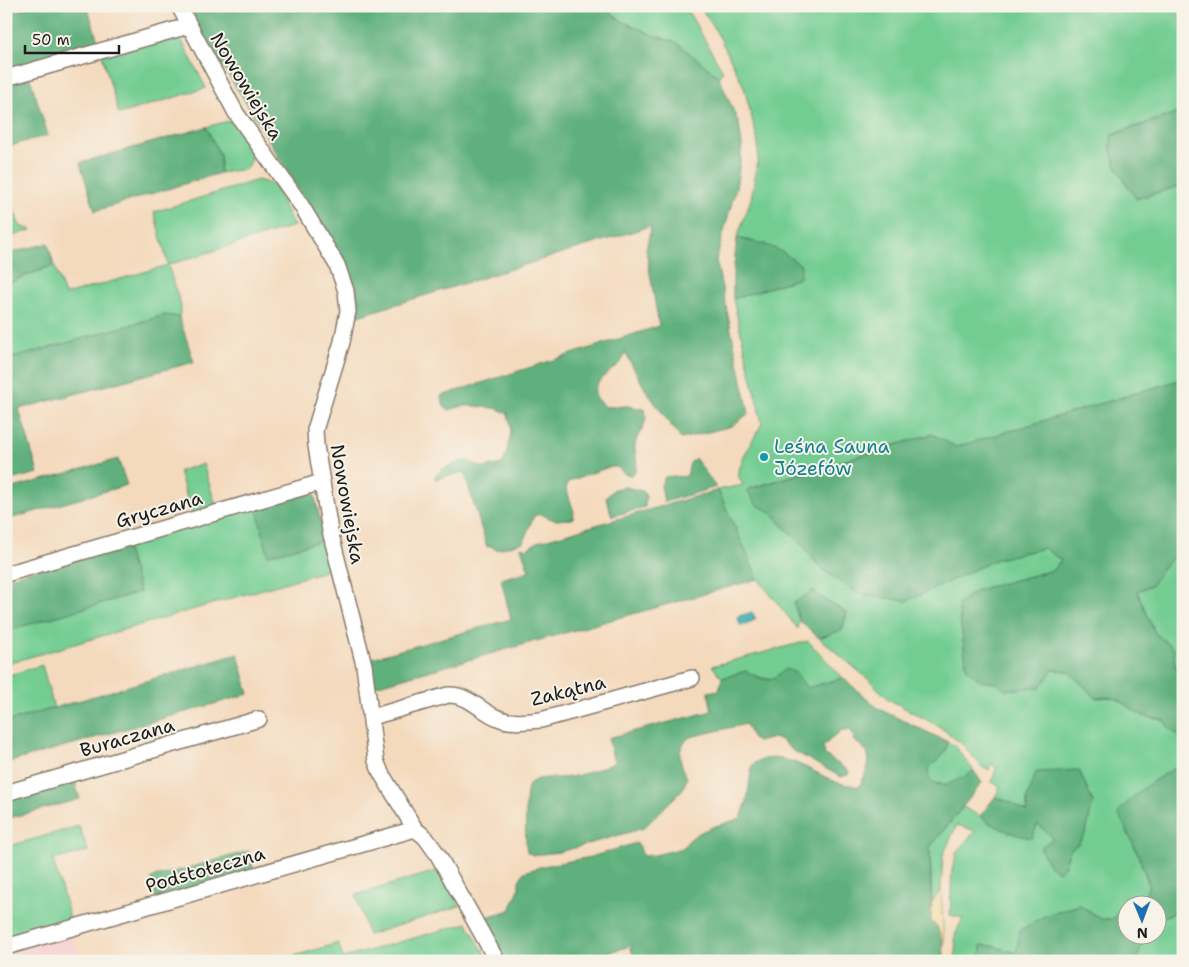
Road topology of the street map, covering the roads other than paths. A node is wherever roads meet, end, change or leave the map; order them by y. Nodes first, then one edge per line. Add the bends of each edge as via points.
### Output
1 (178, 6) edge
2 (188, 26) junction
3 (6, 78) edge
4 (322, 482) junction
5 (6, 574) edge
6 (692, 678) dead end
7 (372, 717) junction
8 (259, 719) dead end
9 (6, 793) edge
10 (415, 829) junction
11 (6, 947) edge
12 (497, 961) edge

1 - 2 street, Nowowiejska
2 - 3 street
2 - 4 street, Nowowiejska via 236,113 337,265 346,291 348,311 342,342 315,430
4 - 5 street, Gryczana
4 - 7 street, Nowowiejska via 336,557 363,659
6 - 7 street, Zakątna via 541,720 520,722 499,718 454,694
7 - 10 street, Nowowiejska via 376,761
8 - 9 street, Buraczana
10 - 11 street, Podstołeczna
10 - 12 street, Nowowiejska via 438,855

